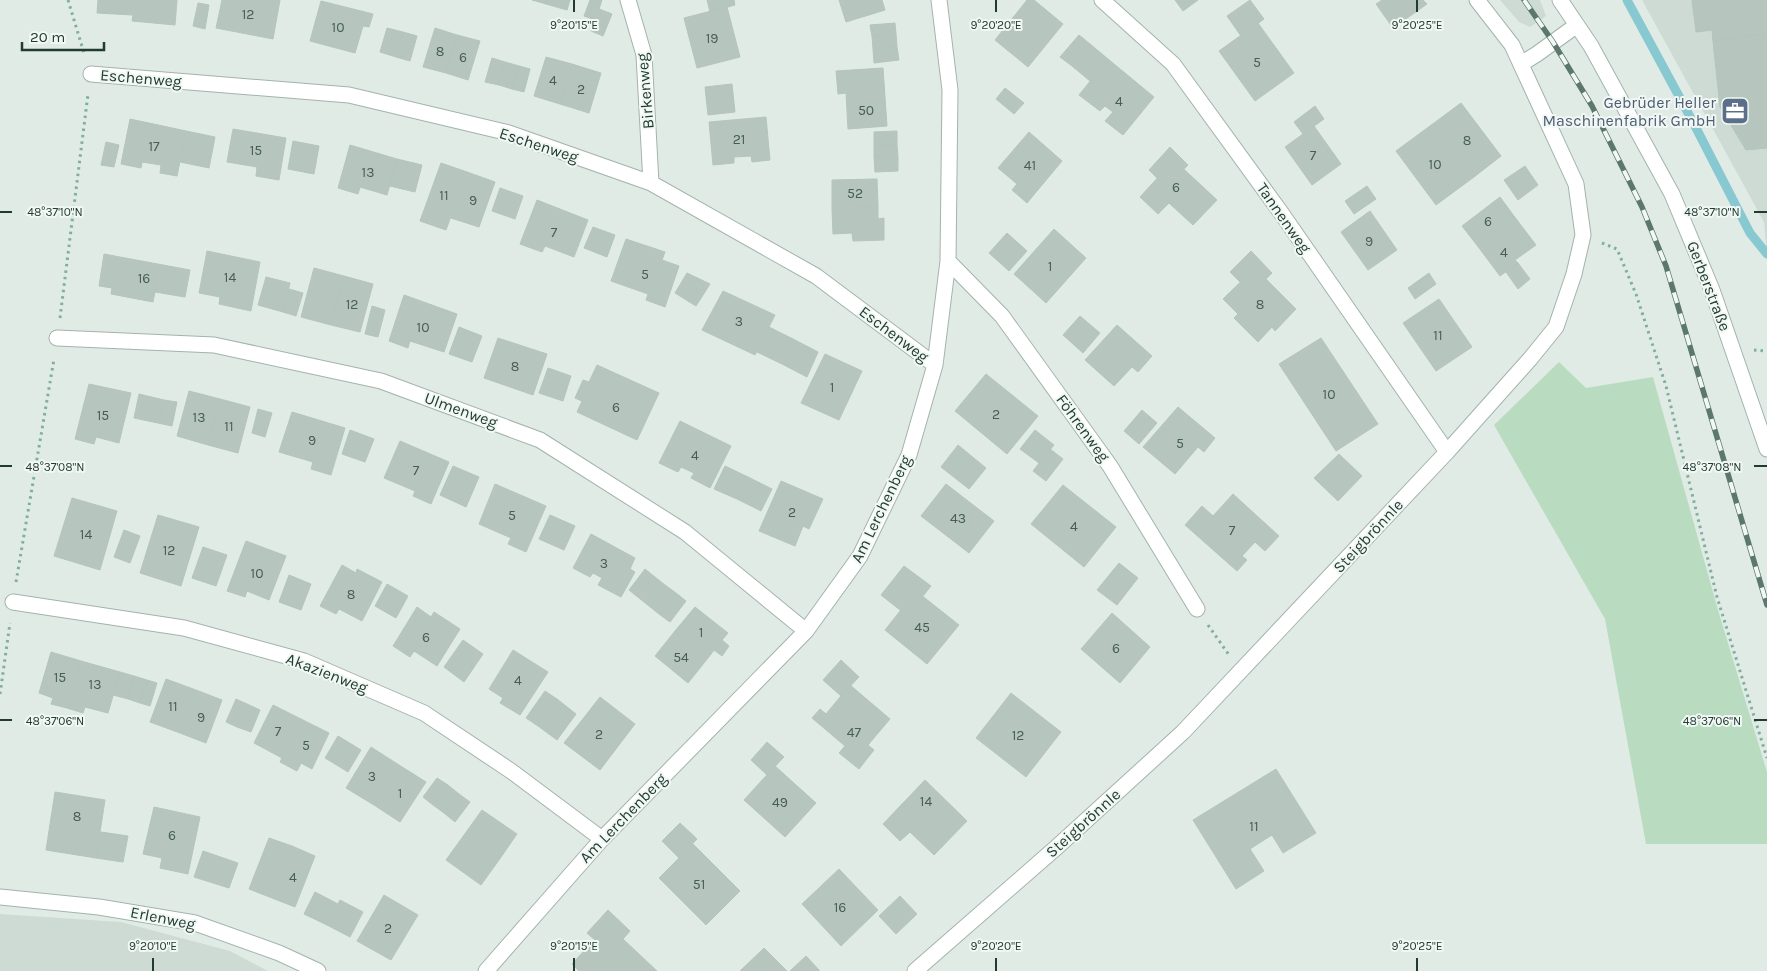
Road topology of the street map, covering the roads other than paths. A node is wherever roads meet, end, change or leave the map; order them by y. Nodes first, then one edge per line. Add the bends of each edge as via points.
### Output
1 (628, 0) edge
2 (939, 0) edge
3 (1102, 0) edge
4 (1477, 0) edge
5 (1560, 0) edge
6 (1577, 25) junction
7 (1521, 64) junction
8 (91, 74) road end
9 (651, 183) junction
10 (948, 261) junction
11 (57, 338) road end
12 (935, 364) junction
13 (1767, 449) edge
14 (1447, 452) junction
15 (13, 602) road end
16 (1197, 609) road end
17 (806, 631) junction
18 (602, 838) junction
19 (0, 898) edge
20 (318, 971) edge
21 (486, 971) edge
22 (915, 971) edge

1 - 9 street, Birkenweg via 644,55
2 - 10 street, Am Lerchenberg via 950,90
3 - 14 street, Tannenweg via 1173,64 1282,214
4 - 7 street, Steigbrönnle via 1512,45
5 - 6 street, Gerberstraße
6 - 7 street
6 - 13 street, Gerberstraße via 1672,194 1712,290
7 - 14 street, Steigbrönnle via 1576,184 1583,234 1574,274 1556,326 1530,360
8 - 9 street, Eschenweg via 349,95 508,133
9 - 12 street, Eschenweg via 816,276
10 - 12 street, Am Lerchenberg
10 - 16 street, Föhrenweg via 1002,316 1105,458
11 - 17 street, Ulmenweg via 214,345 371,378 540,440 685,532
12 - 17 street, Am Lerchenberg via 909,455 860,556
14 - 22 street, Steigbrönnle via 1176,739
15 - 18 street, Akazienweg via 184,628 304,662 424,713 511,771
17 - 18 street, Am Lerchenberg
18 - 21 street, Am Lerchenberg
19 - 20 street, Erlenweg via 99,907 195,923 279,953

